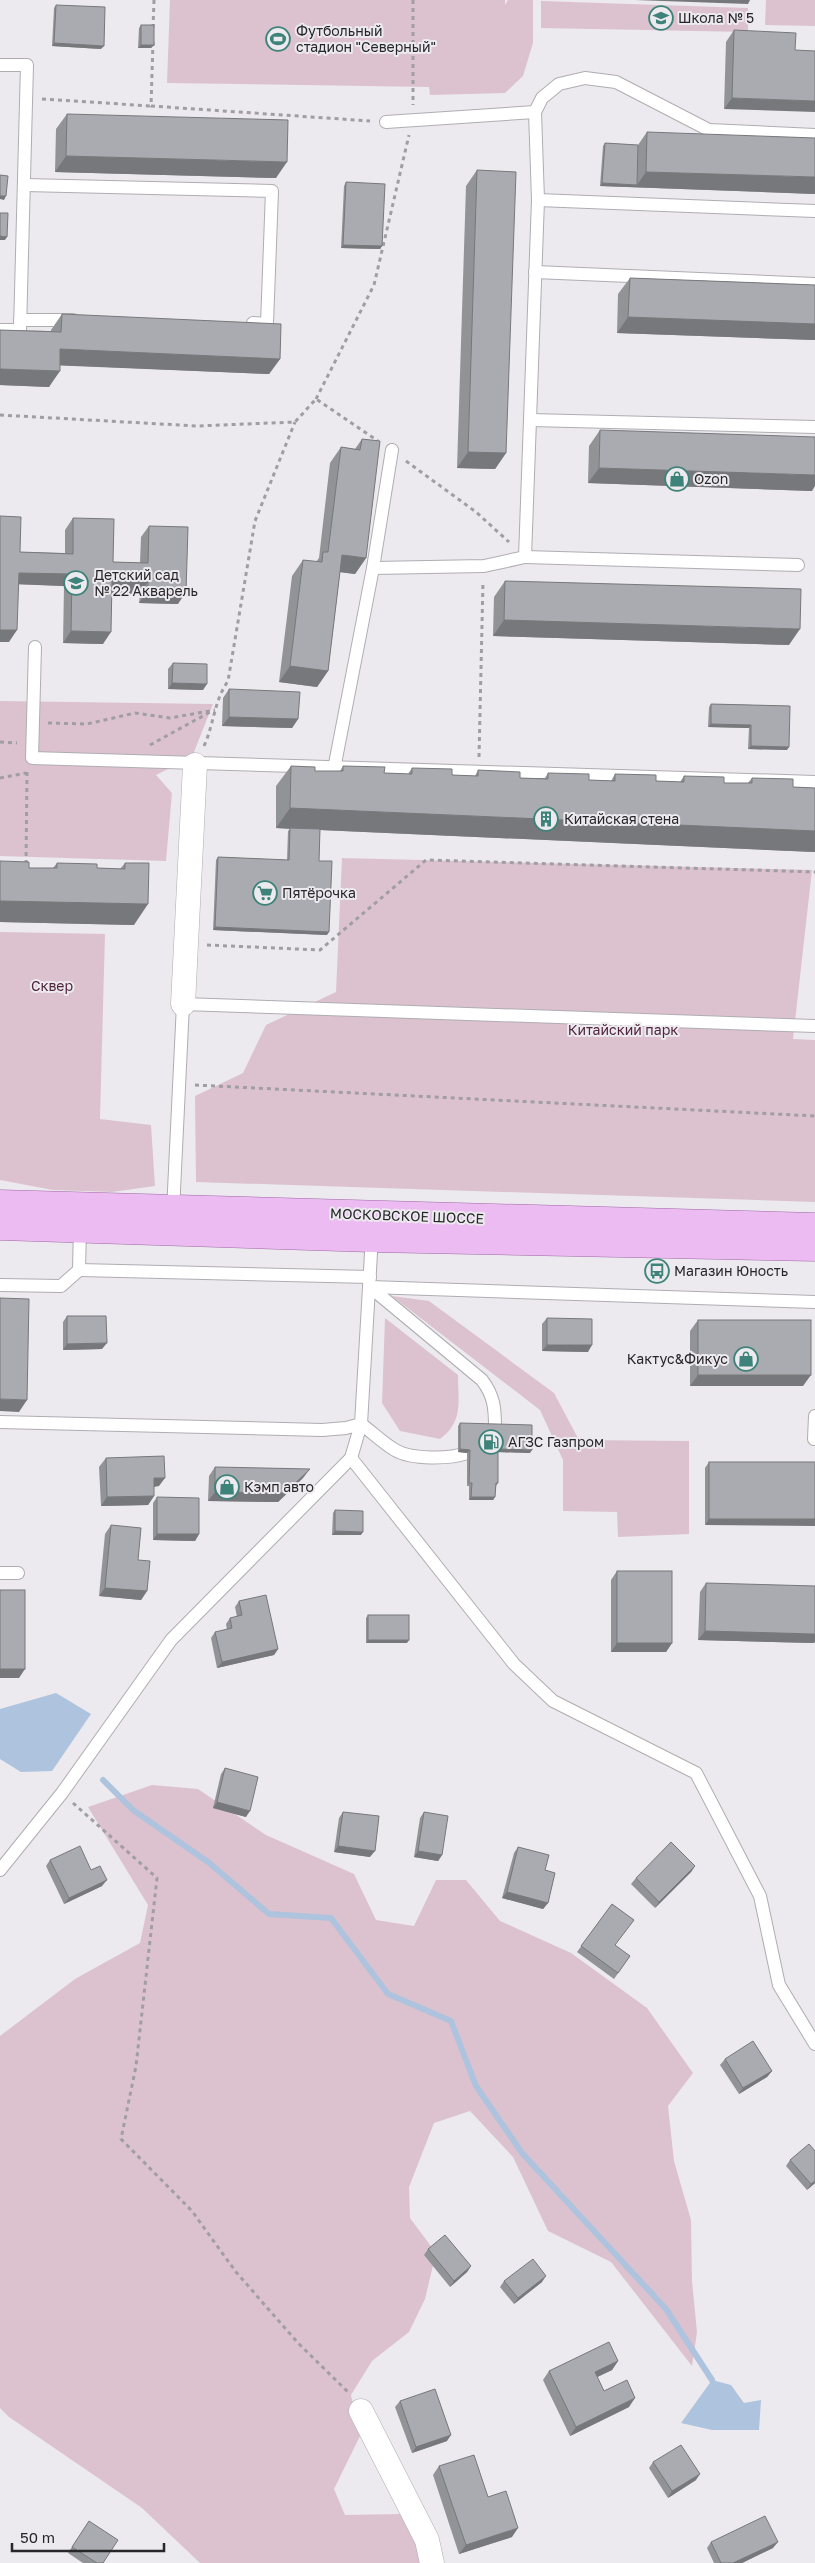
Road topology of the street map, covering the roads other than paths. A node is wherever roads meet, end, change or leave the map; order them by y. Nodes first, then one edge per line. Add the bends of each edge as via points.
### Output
1 (0, 65) edge
2 (535, 112) junction
3 (386, 122) road end
4 (815, 135) edge
5 (25, 186) junction
6 (538, 200) junction
7 (815, 211) edge
8 (535, 272) junction
9 (815, 284) edge
10 (20, 320) junction
11 (89, 321) edge
12 (238, 323) edge
13 (0, 330) edge
14 (530, 420) junction
15 (815, 427) edge
16 (392, 450) road end
17 (524, 557) junction
18 (798, 565) dead end
19 (373, 568) junction
20 (35, 647) dead end
21 (195, 765) junction
22 (334, 769) junction
23 (815, 782) edge
24 (183, 1004) junction
25 (815, 1026) edge
26 (0, 1204) edge
27 (172, 1220) junction
28 (0, 1226) edge
29 (372, 1226) junction
30 (815, 1227) edge
31 (80, 1228) junction
32 (815, 1247) edge
33 (78, 1270) junction
34 (370, 1282) junction
35 (0, 1285) edge
36 (815, 1302) edge
37 (815, 1416) edge
38 (0, 1422) edge
39 (361, 1424) junction
40 (495, 1427) edge
41 (814, 1439) edge
42 (467, 1453) edge
43 (351, 1458) junction
44 (0, 1573) edge
45 (18, 1573) dead end
46 (0, 1870) edge
47 (815, 2044) edge
48 (361, 2411) road end
49 (432, 2563) edge

1 - 5 lane via 27,66
2 - 3 lane
2 - 4 lane via 542,98 559,84 584,78 616,82 709,130
2 - 6 lane
5 - 10 lane
5 - 12 lane via 272,191 267,324
6 - 7 lane
6 - 8 lane
8 - 9 lane
8 - 14 lane
10 - 11 lane
10 - 13 lane via 20,330
14 - 15 lane
14 - 17 lane
16 - 19 lane
17 - 18 lane
17 - 19 lane via 484,566
19 - 22 lane
20 - 21 lane via 32,758
21 - 22 lane
21 - 24 street
22 - 23 lane
24 - 25 lane
24 - 27 lane
26 - 27 main road, МОСКОВСКОЕ ШОССЕ
27 - 29 main road, МОСКОВСКОЕ ШОССЕ
27 - 31 main road, МОСКОВСКОЕ ШОССЕ
28 - 31 main road, МОСКОВСКОЕ ШОССЕ
29 - 30 main road, МОСКОВСКОЕ ШОССЕ
29 - 32 main road, МОСКОВСКОЕ ШОССЕ
29 - 34 lane
31 - 33 lane
33 - 34 lane
33 - 35 lane via 61,1286
34 - 36 lane
34 - 39 lane
34 - 40 lane via 482,1380 492,1392
37 - 41 lane
38 - 39 lane via 322,1430
39 - 42 lane via 396,1451 436,1458 453,1458
39 - 43 lane
43 - 46 lane via 171,1640 62,1793
43 - 47 lane via 514,1664 553,1701 696,1773 760,1896 779,1985
44 - 45 lane
48 - 49 street via 427,2540

